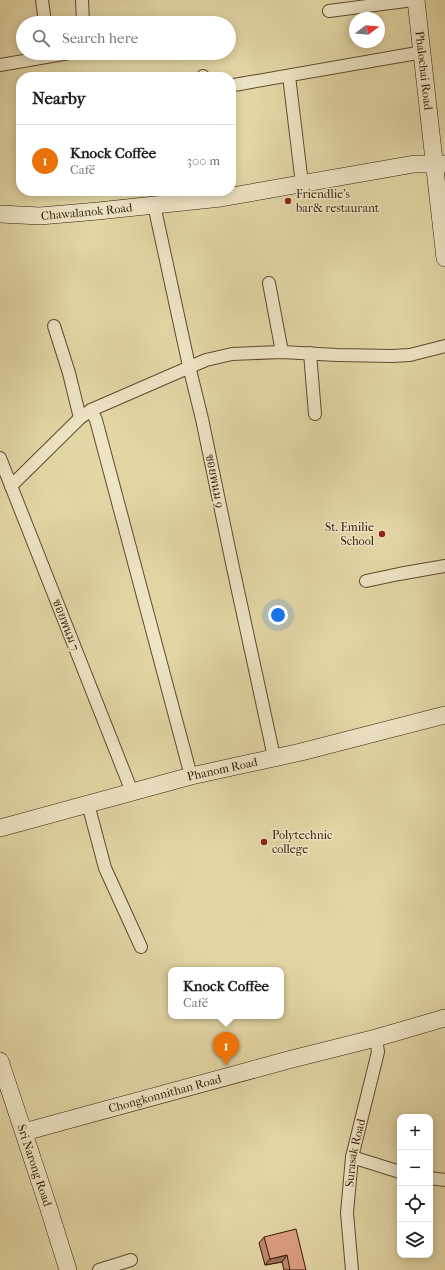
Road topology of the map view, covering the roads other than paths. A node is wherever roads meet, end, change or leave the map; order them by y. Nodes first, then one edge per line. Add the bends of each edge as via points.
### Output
1 (42, 0) edge
2 (82, 0) edge
3 (413, 0) edge
4 (416, 0) edge
5 (329, 11) dead end
6 (44, 16) edge
7 (83, 16) edge
8 (423, 52) junction
9 (22, 60) edge
10 (0, 65) edge
11 (289, 76) junction
12 (236, 85) edge
13 (440, 164) edge
14 (302, 184) junction
15 (236, 192) edge
16 (209, 196) edge
17 (154, 205) junction
18 (0, 214) edge
19 (445, 258) edge
20 (270, 283) dead end
21 (54, 326) dead end
22 (445, 346) edge
23 (282, 352) junction
24 (310, 353) junction
25 (189, 366) junction
26 (91, 410) junction
27 (316, 414) dead end
28 (80, 418) junction
29 (0, 458) edge
30 (11, 486) junction
31 (445, 566) edge
32 (366, 581) dead end
33 (445, 715) edge
34 (274, 757) junction
35 (191, 776) junction
36 (132, 792) junction
37 (88, 804) junction
38 (0, 828) edge
39 (141, 947) dead end
40 (445, 1018) edge
41 (376, 1038) junction
42 (0, 1061) edge
43 (24, 1132) junction
44 (352, 1157) junction
45 (397, 1171) edge
46 (433, 1178) edge
47 (445, 1180) edge
48 (131, 1260) dead end
49 (68, 1270) edge
50 (99, 1270) edge
51 (352, 1270) edge

1 - 6 street
2 - 7 street
3 - 5 street
4 - 8 street, Phalochai Road
8 - 11 street
8 - 13 street, Phalochai Road
9 - 10 street
11 - 12 street
11 - 14 street
13 - 14 street, Chawalanok Road via 414,164
13 - 19 street, Phalochai Road
14 - 15 street, Chawalanok Road
16 - 17 street, Chawalanok Road
17 - 18 street, Chawalanok Road via 40,216
17 - 25 street, ซอยพนม 9
20 - 23 street
21 - 28 street
22 - 24 street via 392,356
23 - 24 street
23 - 25 street via 232,354
24 - 27 street
25 - 26 street
25 - 34 street, ซอยพนม 9
26 - 28 street
26 - 35 street via 96,420
28 - 30 street
29 - 30 street, ซอยพนม 7
30 - 36 street, ซอยพนม 7
31 - 32 street
33 - 34 street, Phanom Road
34 - 35 street, Phanom Road
35 - 36 street, Phanom Road
36 - 37 street, Phanom Road
37 - 38 street, Phanom Road
37 - 39 street via 105,868
40 - 41 street, Chongkonnithan Road
41 - 43 street, Chongkonnithan Road
41 - 44 street, Surasak Road via 378,1052
42 - 43 street, Sri Narong Road
43 - 49 street, Sri Narong Road
44 - 45 street
44 - 51 street, Surasak Road via 347,1213
46 - 47 street
48 - 50 street

